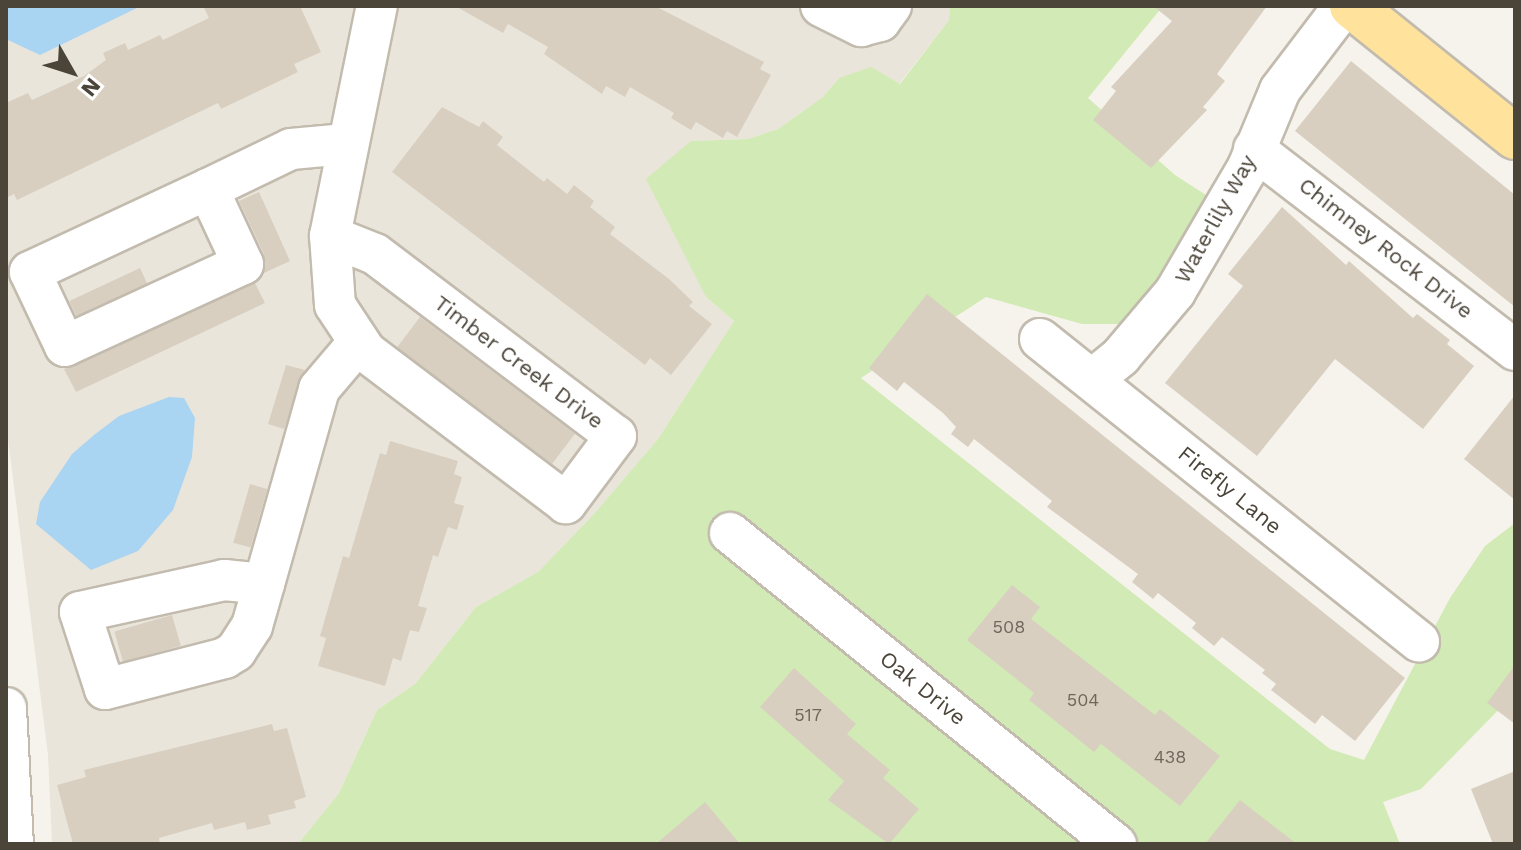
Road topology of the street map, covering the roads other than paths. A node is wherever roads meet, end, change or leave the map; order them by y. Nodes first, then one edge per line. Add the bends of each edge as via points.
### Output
1 (377, 6) edge
2 (821, 6) edge
3 (891, 6) edge
4 (1344, 6) edge
5 (1352, 6) edge
6 (1400, 6) edge
7 (1515, 98) edge
8 (1515, 137) edge
9 (346, 144) junction
10 (1254, 149) junction
11 (208, 189) junction
12 (330, 236) junction
13 (1040, 339) dead end
14 (358, 343) junction
15 (1515, 350) edge
16 (1093, 379) junction
17 (730, 533) dead end
18 (264, 584) dead end
19 (1419, 642) dead end
20 (7, 717) edge
21 (13, 844) edge
22 (1116, 844) edge

1 - 9 street, Timber Creek Drive
2 - 3 street via 861,26 880,21
4 - 10 street, Waterlily Way via 1280,90
5 - 8 main road
6 - 7 main road
9 - 11 street via 291,149
9 - 12 street, Timber Creek Drive
10 - 15 street, Chimney Rock Drive
10 - 16 street, Waterlily Way via 1175,292 1121,356
11 - 11 street via 30,272 65,346 243,264
12 - 14 street, Timber Creek Drive via 329,280 335,305
12 - 14 street, Timber Creek Drive via 375,254 616,436 566,503
13 - 16 street, Firefly Lane
14 - 18 street via 319,389
16 - 19 street, Firefly Lane
17 - 22 street, Oak Drive
20 - 21 street

